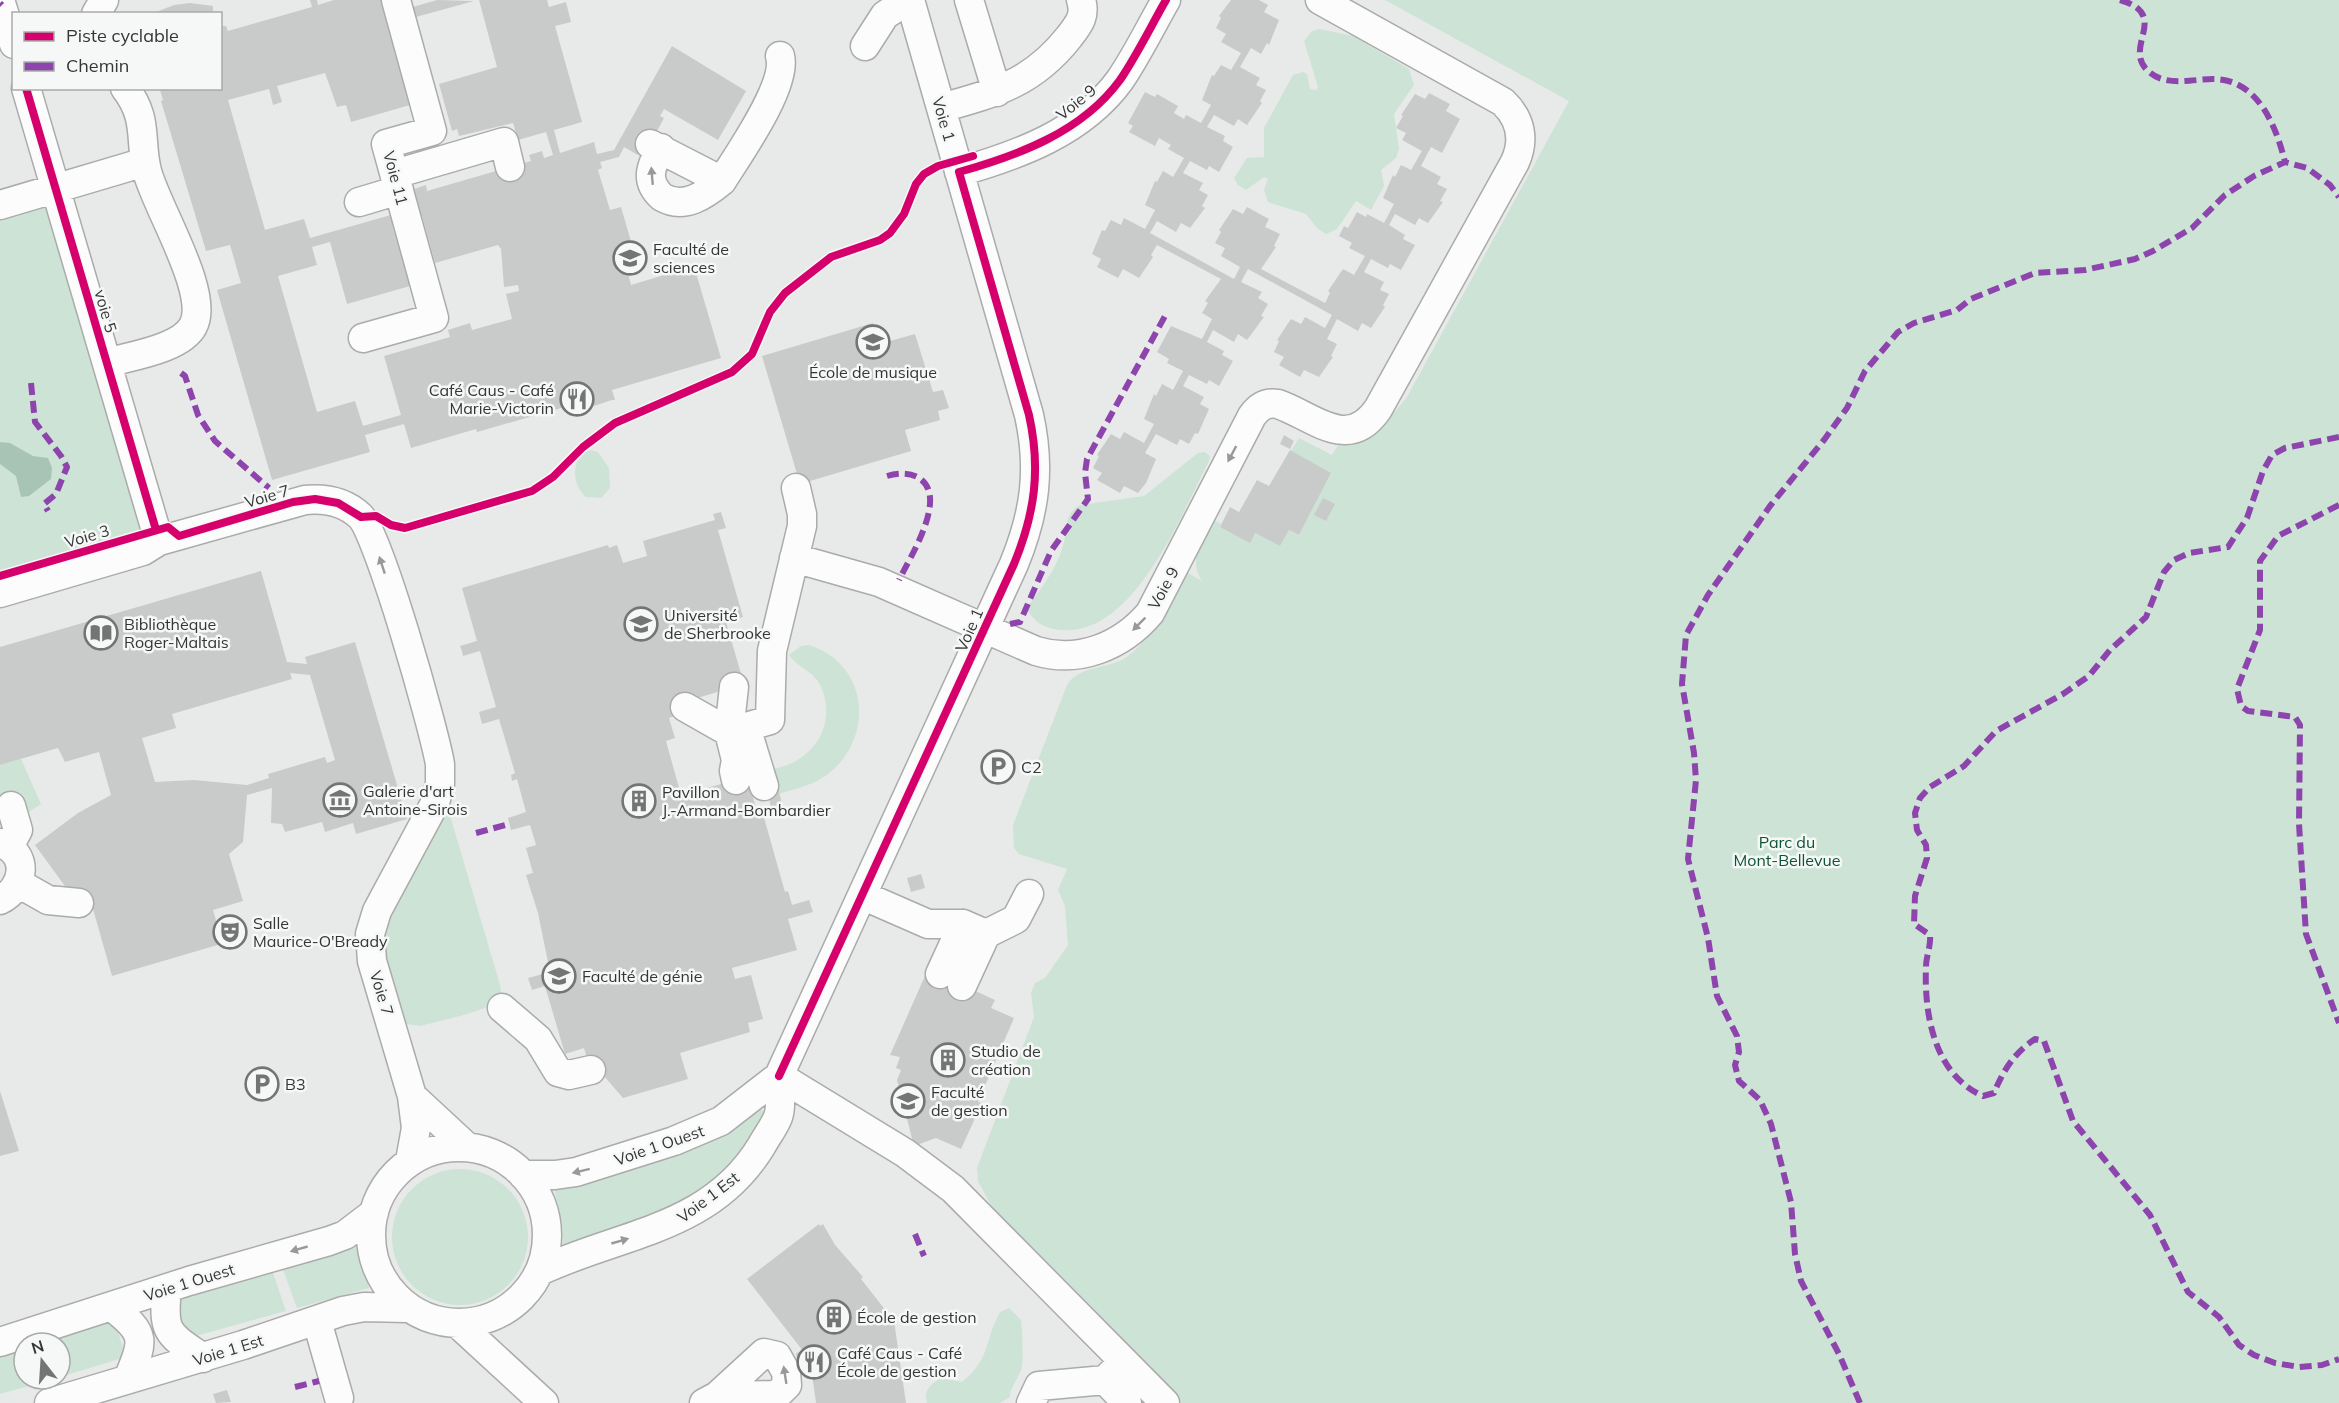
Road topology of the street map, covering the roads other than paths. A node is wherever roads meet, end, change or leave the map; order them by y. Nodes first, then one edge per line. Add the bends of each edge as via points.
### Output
1 (0, 0) edge
2 (396, 0) edge
3 (909, 0) edge
4 (969, 0) edge
5 (1081, 0) edge
6 (1166, 0) edge
7 (1320, 0) edge
8 (12, 34) edge
9 (865, 46) dead end
10 (780, 56) dead end
11 (27, 90) edge
12 (126, 90) edge
13 (997, 92) junction
14 (941, 108) junction
15 (432, 131) junction
16 (441, 160) junction
17 (145, 162) junction
18 (510, 167) dead end
19 (959, 172) junction
20 (397, 182) junction
21 (722, 182) junction
22 (56, 188) junction
23 (359, 202) dead end
24 (0, 205) edge
25 (363, 338) dead end
26 (107, 363) junction
27 (796, 488) dead end
28 (159, 542) junction
29 (794, 558) junction
30 (0, 593) edge
31 (984, 628) junction
32 (734, 687) dead end
33 (685, 707) dead end
34 (738, 730) junction
35 (736, 780) dead end
36 (764, 786) dead end
37 (11, 806) dead end
38 (4, 845) edge
39 (9, 892) edge
40 (1029, 894) dead end
41 (864, 896) junction
42 (79, 903) dead end
43 (974, 929) junction
44 (951, 980) dead end
45 (501, 1008) dead end
46 (591, 1070) dead end
47 (779, 1076) junction
48 (412, 1096) junction
49 (466, 1146) junction
50 (410, 1161) junction
51 (523, 1174) junction
52 (374, 1214) junction
53 (540, 1271) junction
54 (167, 1289) junction
55 (112, 1307) junction
56 (407, 1308) junction
57 (506, 1310) junction
58 (317, 1321) junction
59 (457, 1323) junction
60 (0, 1342) edge
61 (203, 1358) junction
62 (507, 1369) junction
63 (128, 1380) junction
64 (1111, 1381) edge
65 (339, 1398) dead end
66 (49, 1403) edge
67 (544, 1403) edge
68 (1031, 1403) edge
69 (1082, 1403) edge
70 (1127, 1403) edge
71 (1165, 1403) edge

1 - 8 lane
2 - 15 lane
3 - 9 lane via 885,15
3 - 14 lane, Voie 1
4 - 13 lane
5 - 13 lane via 1082,19 1055,53 1027,78
6 - 19 lane, Voie 9 via 1120,79 1092,109 1037,145
7 -> 31 lane, Voie 9 via 1503,102 1517,119 1520,148 1369,420 1351,429 1337,430 1278,404 1263,406 1252,416 1156,603 1135,629 1107,646 1068,656 1036,651
10 - 21 lane via 783,66 776,89
11 - 22 lane, voie 5
12 - 17 lane via 142,126
13 - 14 lane
14 - 19 lane, Voie 1
15 - 16 lane
15 - 20 lane, Voie 11 via 386,144
16 - 18 lane via 504,142
16 - 20 lane
17 - 22 lane
17 - 26 lane via 190,276 197,318 178,342
19 - 31 lane, Voie 1 via 1026,403 1037,466 1035,500 1027,529
20 - 23 lane
20 - 25 lane, Voie 11 via 434,318
21 -> 21 lane via 688,201 668,201 650,178 656,146
22 - 24 lane
22 - 26 lane, voie 5
26 - 28 lane, voie 5
27 - 29 lane via 802,519
28 - 30 lane, Voie 3 via 143,551
48 -> 28 lane, Voie 7 via 369,942 373,920 435,803 440,784 436,746 367,524 338,503 305,500
29 - 31 lane, Voie 9 via 871,579
29 - 34 lane via 772,651 770,720
31 - 41 lane, Voie 1
32 - 34 lane
33 - 34 lane
34 - 35 lane
34 - 36 lane
37 - 38 lane via 18,830
38 - 39 lane via 20,865
39 - 42 lane
40 - 43 lane via 1016,919
41 - 43 lane via 928,924
41 - 47 lane, Voie 1
43 - 44 lane
45 - 46 lane via 538,1039 558,1072 569,1075
47 -> 51 lane, Voie 1 Ouest via 721,1121 695,1134 576,1172
53 -> 47 lane, Voie 1 Est via 578,1253 673,1223 724,1188 751,1162 777,1118
47 - 64 lane via 905,1153 953,1189
48 - 49 lane
48 - 50 lane, Voie 7 via 416,1128
49 - 50 lane via 437,1149
49 - 51 lane via 493,1152
50 - 52 lane via 384,1188
51 - 53 lane via 545,1217 546,1247
52 -> 54 lane, Voie 1 Ouest via 338,1238
52 - 56 lane via 372,1243 378,1271 391,1293
53 - 57 lane via 527,1292
54 - 55 lane, Voie 1 Ouest
54 - 61 lane via 166,1327
55 - 60 lane, Voie 1 Ouest
55 - 63 lane via 131,1322 140,1336 140,1348
56 - 58 lane, Voie 1 Est via 364,1306
56 - 59 lane via 426,1317
57 - 59 lane via 486,1319
57 - 62 lane
58 - 61 lane, Voie 1 Est
58 - 65 lane
59 - 62 lane
61 - 63 lane, Voie 1 Est
62 - 67 lane
63 - 66 lane, Voie 1 Est
64 - 68 lane via 1039,1386
64 - 69 lane
64 - 70 lane
64 - 71 lane

